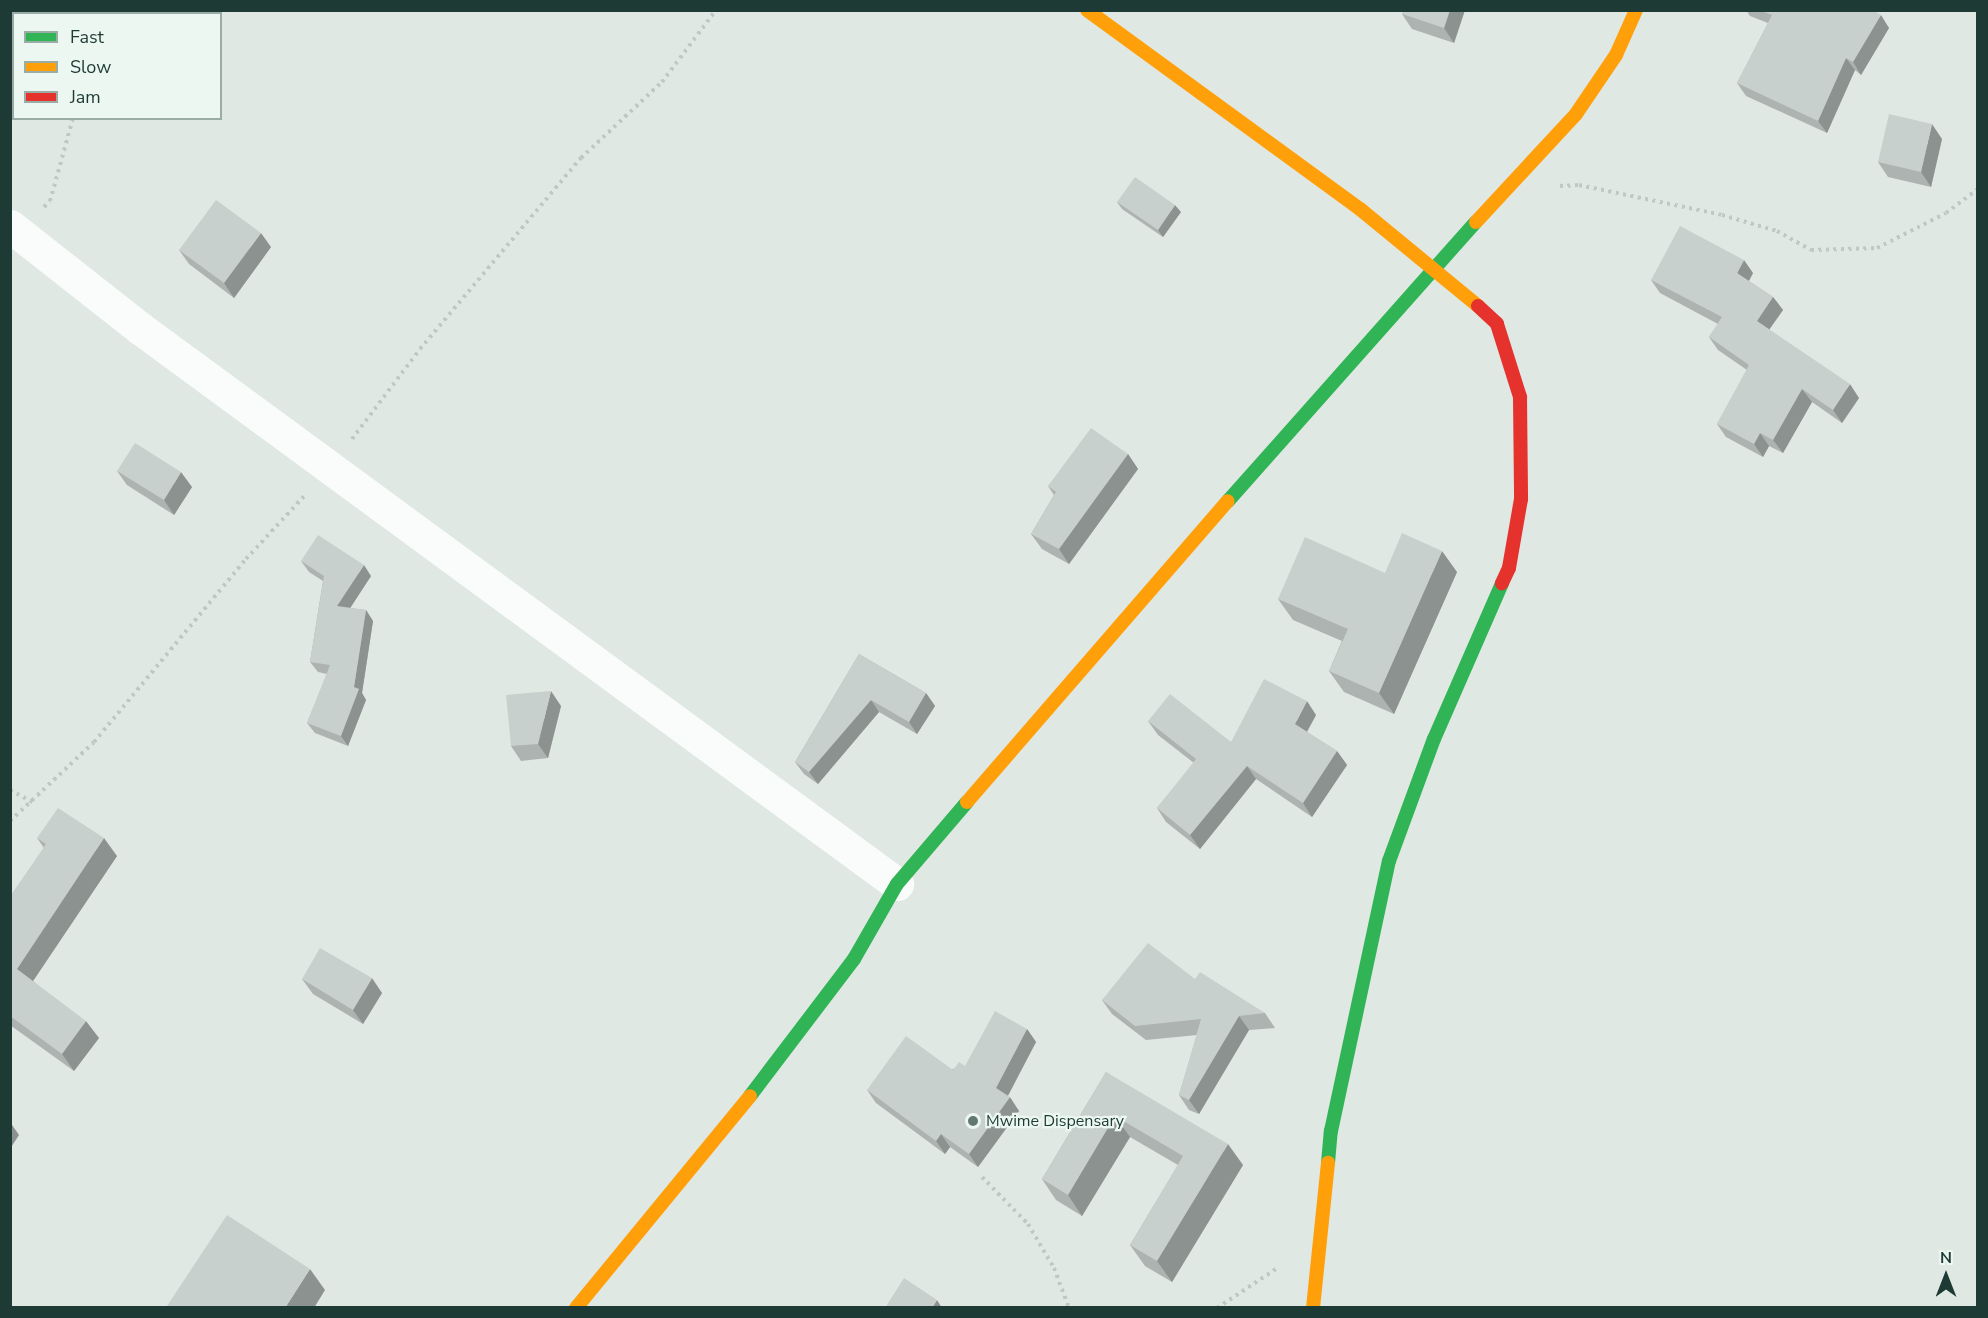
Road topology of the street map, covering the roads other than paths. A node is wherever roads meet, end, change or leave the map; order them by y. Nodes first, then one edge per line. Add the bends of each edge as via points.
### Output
1 (1087, 10) edge
2 (1636, 10) edge
3 (16, 230) edge
4 (1434, 267) junction
5 (897, 885) junction
6 (576, 1308) edge
7 (1313, 1308) edge

1 - 4 street
2 - 4 street via 1616,55 1576,114
3 - 5 street via 141,329
4 - 5 street via 1055,698
4 - 7 street via 1497,324 1520,397 1521,499 1509,568 1434,740 1389,861 1331,1131
5 - 6 street via 848,968 750,1096

